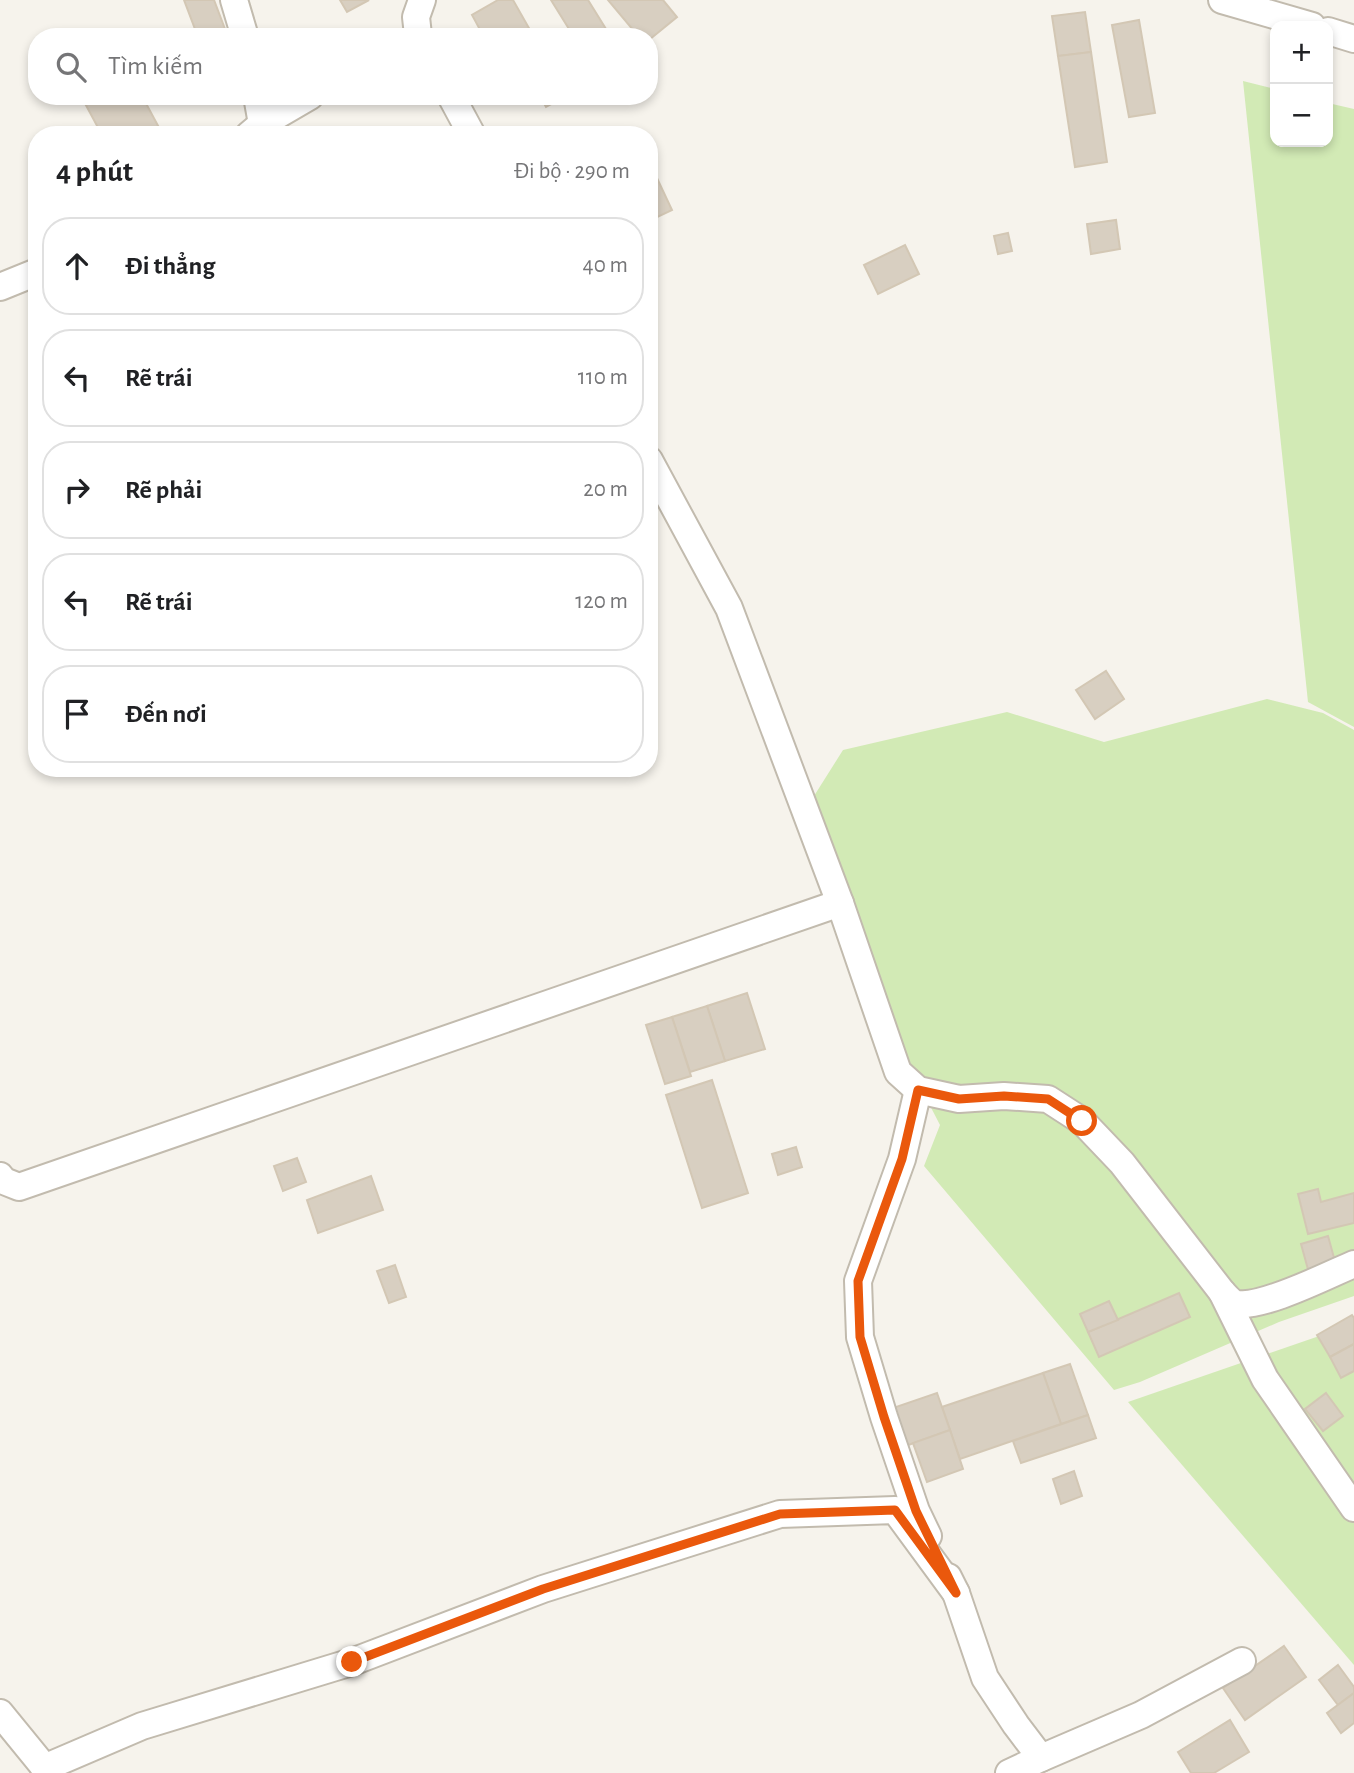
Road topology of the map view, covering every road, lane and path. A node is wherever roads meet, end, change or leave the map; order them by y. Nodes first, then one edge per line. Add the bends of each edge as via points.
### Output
1 (234, 0) edge
2 (422, 0) edge
3 (1222, 0) edge
4 (1295, 21) edge
5 (242, 28) edge
6 (417, 28) edge
7 (1333, 33) edge
8 (1354, 39) edge
9 (257, 105) edge
10 (295, 105) edge
11 (456, 105) edge
12 (256, 126) edge
13 (261, 126) edge
14 (467, 126) edge
15 (28, 276) edge
16 (0, 287) edge
17 (658, 477) edge
18 (840, 903) junction
19 (918, 1090) junction
20 (0, 1176) edge
21 (1354, 1264) edge
22 (1222, 1292) junction
23 (1354, 1508) edge
24 (956, 1593) junction
25 (1242, 1661) dead end
26 (0, 1713) edge
27 (1041, 1758) junction
28 (46, 1770) edge
29 (1009, 1773) edge

1 - 5 street
2 - 6 street
3 - 4 street
7 - 8 street
9 - 12 street
10 - 13 street
11 - 14 street
15 - 16 street
17 - 18 street via 729,608
18 - 19 street via 898,1072
18 - 20 street via 19,1187
19 - 22 street via 959,1099 1048,1099 1082,1121 1122,1163
19 - 24 street via 902,1159 858,1281 860,1337 916,1511
21 - 22 street via 1252,1303 1234,1303
22 - 23 street via 1265,1379
24 - 27 street via 985,1678
24 - 28 street via 895,1510 780,1514 543,1589 352,1662 142,1726
25 - 27 street via 1141,1715
26 - 28 street
27 - 29 street

